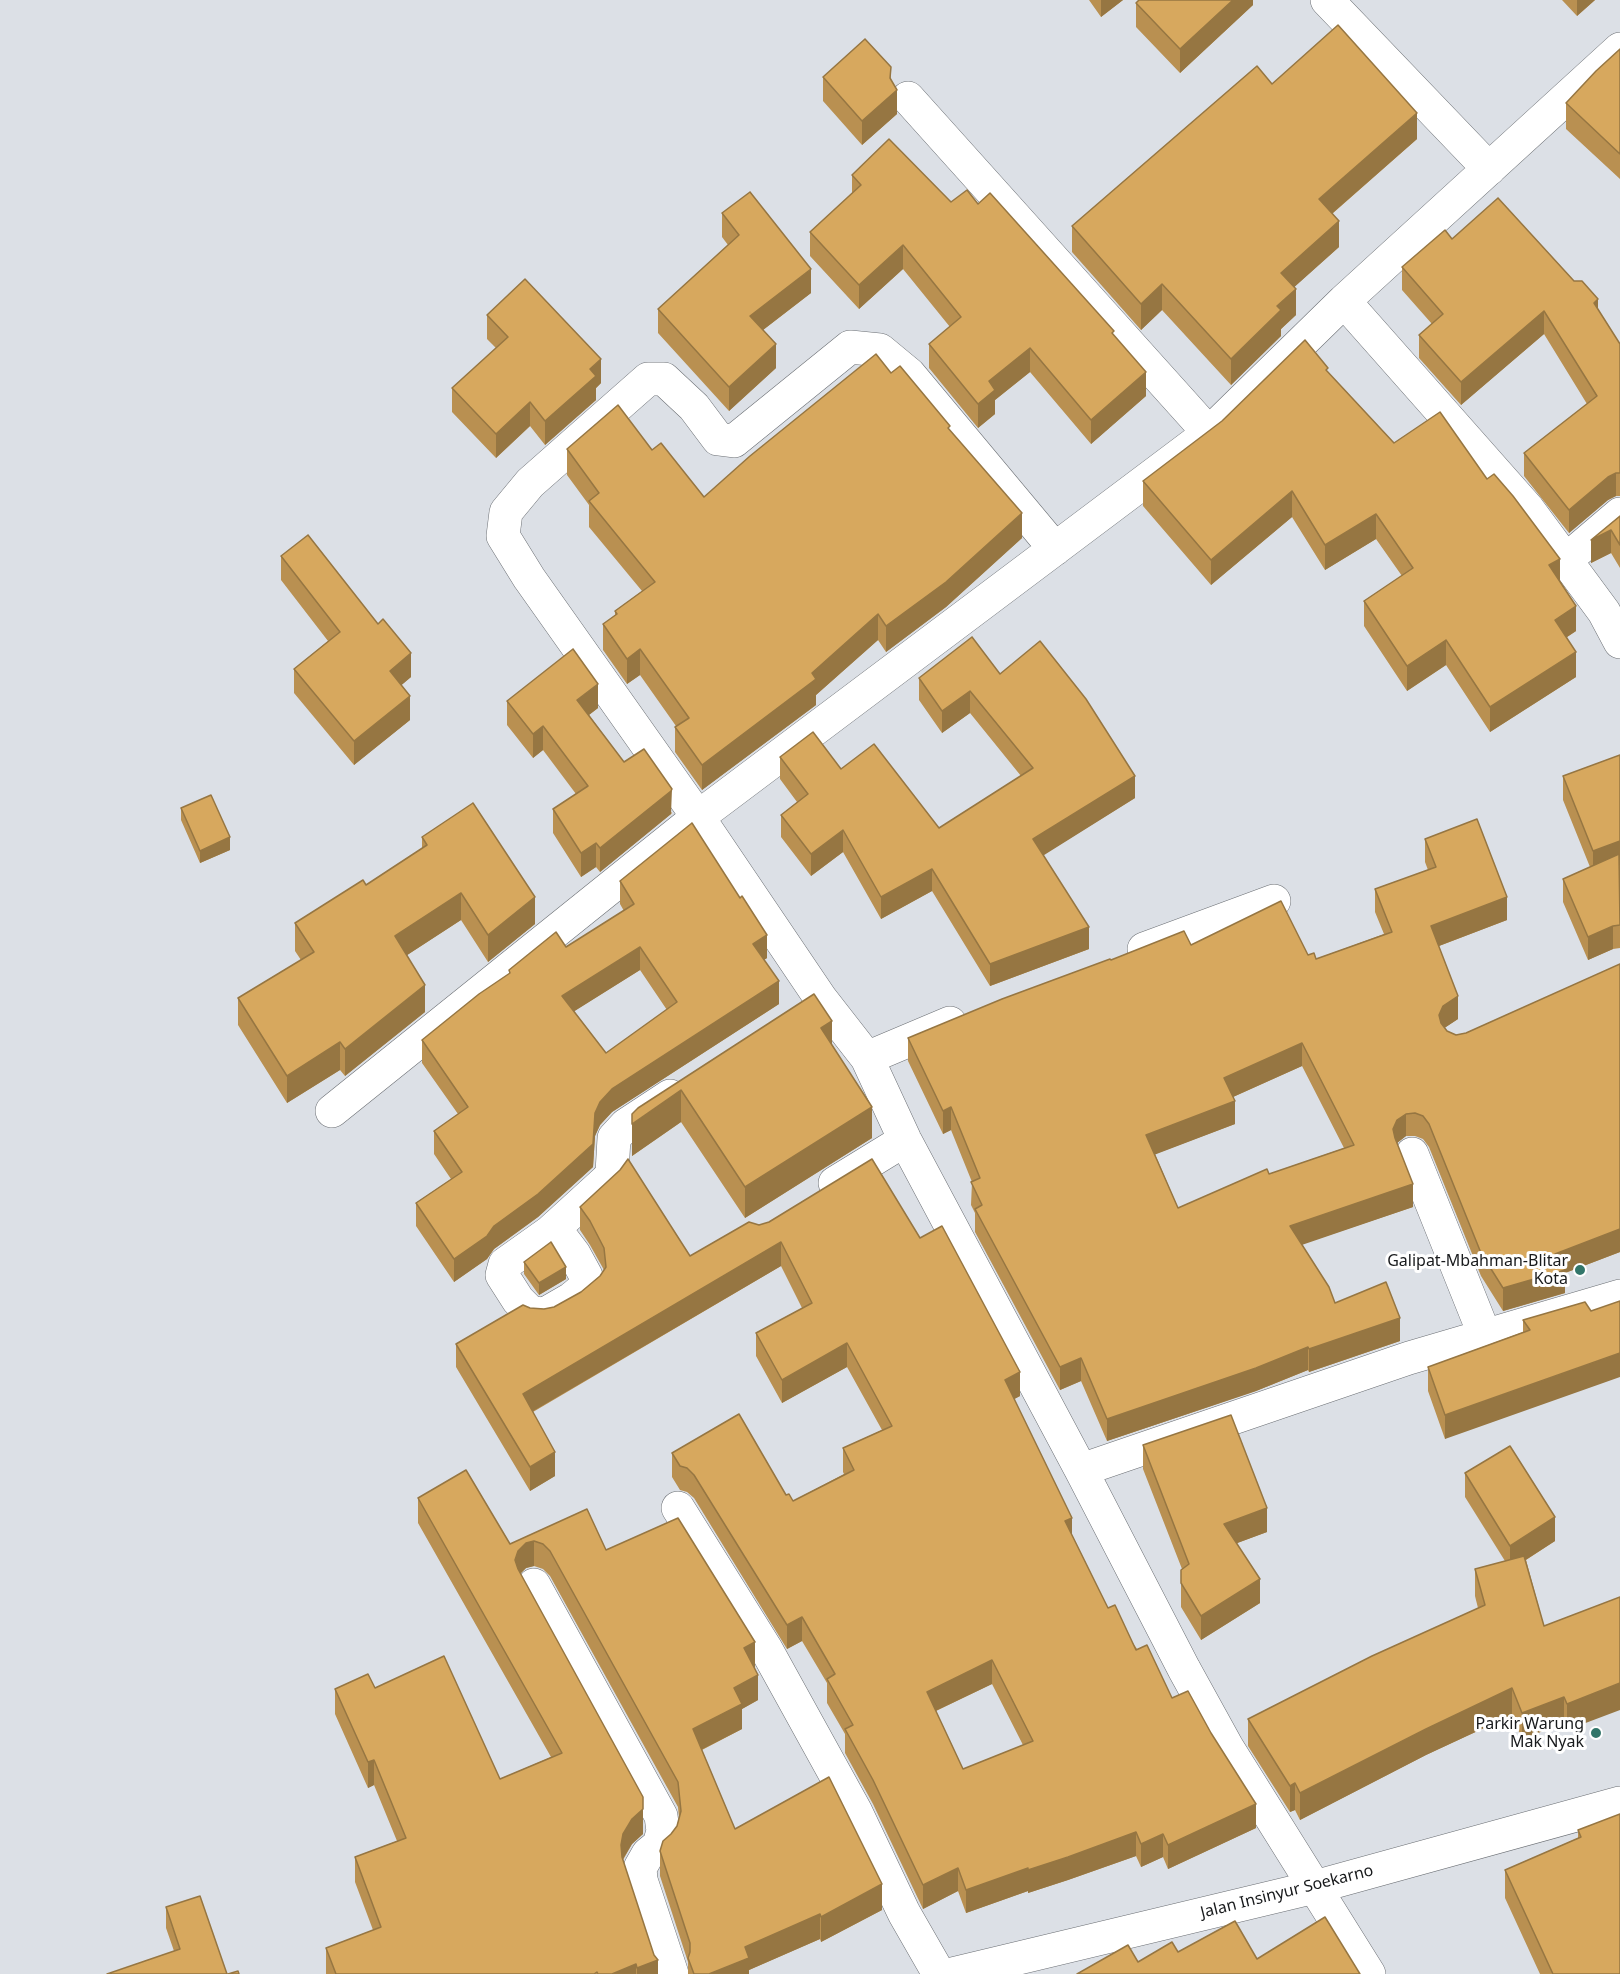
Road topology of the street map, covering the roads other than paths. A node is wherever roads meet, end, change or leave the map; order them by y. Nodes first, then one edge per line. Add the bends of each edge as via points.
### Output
1 (1327, 0) edge
2 (1620, 49) edge
3 (908, 98) dead end
4 (1489, 169) junction
5 (1344, 301) junction
6 (1209, 433) junction
7 (1620, 513) edge
8 (1055, 549) junction
9 (1566, 560) junction
10 (1620, 642) edge
11 (698, 817) junction
12 (1274, 901) dead end
13 (1118, 959) edge
14 (974, 1013) edge
15 (867, 1058) junction
16 (694, 1081) edge
17 (332, 1111) dead end
18 (905, 1140) junction
19 (1412, 1155) dead end
20 (807, 1200) edge
21 (555, 1229) dead end
22 (1620, 1296) edge
23 (1485, 1336) junction
24 (1082, 1470) junction
25 (678, 1509) dead end
26 (534, 1585) dead end
27 (1620, 1803) edge
28 (1315, 1887) junction
29 (672, 1974) edge
30 (939, 1974) edge
31 (952, 1974) edge
32 (1369, 1974) edge

1 - 4 street
2 - 4 street
3 - 6 street
4 - 5 street
5 - 6 street
5 - 9 street via 1528,509
6 - 8 street
7 - 9 street
8 - 11 street
8 - 11 street via 909,374 880,350 850,347 734,441 718,439 694,407 664,379 648,379 530,483 506,512 503,536
9 - 10 street via 1604,612
11 - 15 street via 811,1006
11 - 17 street
12 - 13 street
14 - 15 street
15 - 18 street
16 - 21 street via 626,1125 614,1138 612,1173
18 - 20 street
18 - 24 street
19 - 23 street
22 - 23 street
23 - 24 street
24 - 28 street via 1227,1747
25 - 30 street via 766,1649 855,1812 903,1913
26 - 29 street via 662,1816 659,1845 640,1868
27 - 28 street, Jalan Insinyur Soekarno
28 - 31 street, Jalan Insinyur Soekarno
28 - 32 street

